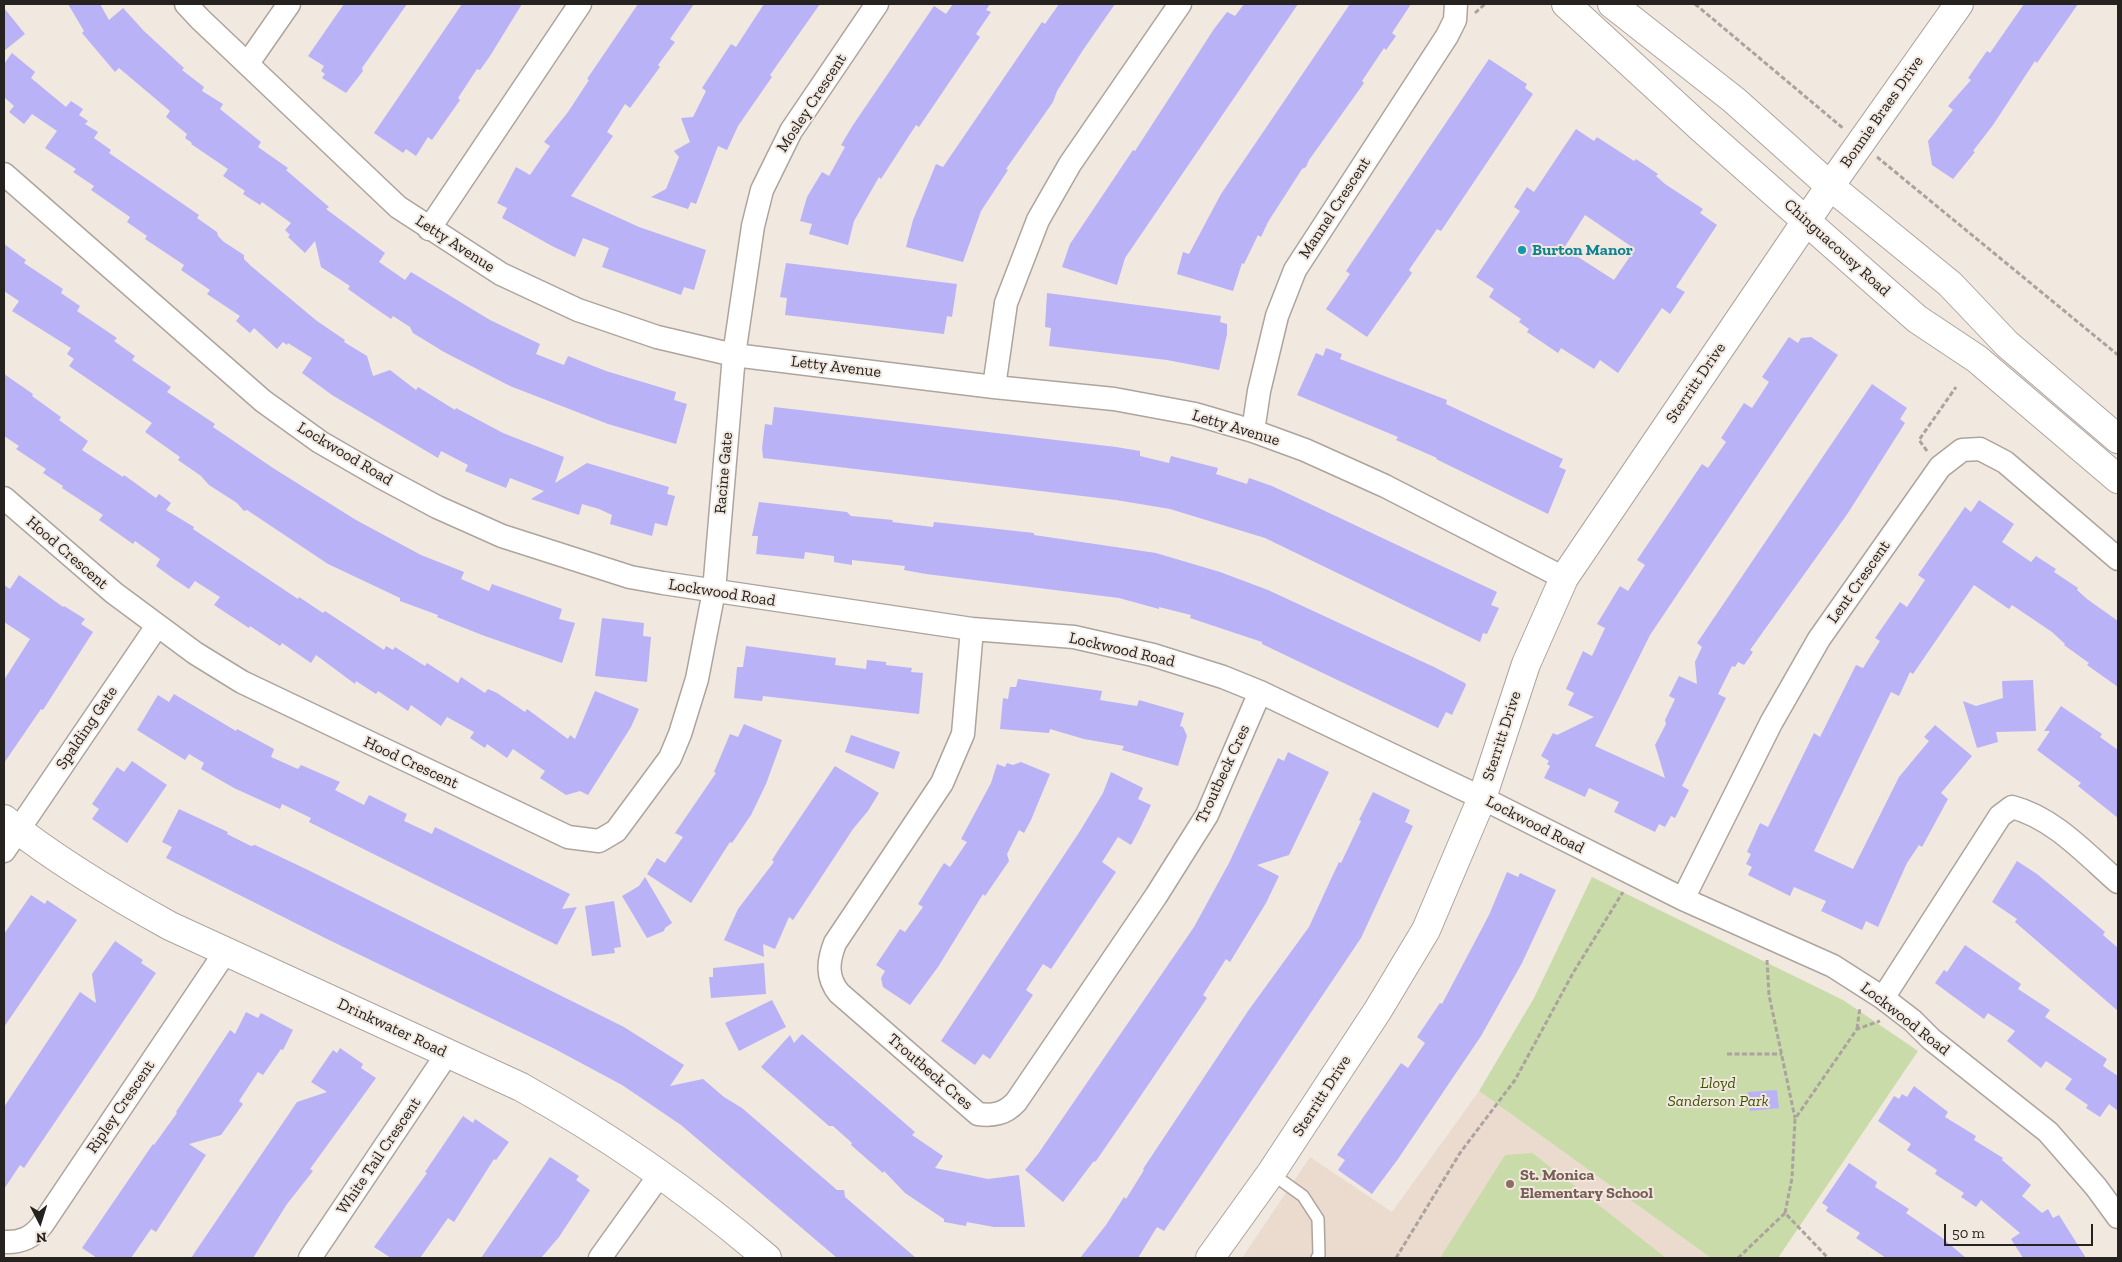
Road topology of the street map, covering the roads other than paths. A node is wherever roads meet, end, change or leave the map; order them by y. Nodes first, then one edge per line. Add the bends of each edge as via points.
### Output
1 (186, 4) edge
2 (289, 4) edge
3 (580, 4) edge
4 (877, 4) edge
5 (1180, 4) edge
6 (1456, 4) edge
7 (1566, 4) edge
8 (1612, 4) edge
9 (1959, 4) edge
10 (248, 63) junction
11 (4, 174) edge
12 (1830, 186) junction
13 (1806, 220) junction
14 (429, 229) junction
15 (734, 354) junction
16 (994, 387) junction
17 (1253, 430) junction
18 (2118, 439) edge
19 (2118, 480) edge
20 (4, 498) edge
21 (2118, 559) edge
22 (1564, 578) junction
23 (714, 592) junction
24 (158, 626) junction
25 (972, 629) junction
26 (1260, 692) junction
27 (1482, 798) junction
28 (8, 833) edge
29 (2118, 882) edge
30 (1683, 899) junction
31 (226, 951) junction
32 (1883, 998) junction
33 (447, 1054) junction
34 (661, 1173) junction
35 (1272, 1173) junction
36 (2118, 1217) edge
37 (4, 1242) edge
38 (310, 1258) edge
39 (600, 1258) edge
40 (767, 1258) edge
41 (1210, 1258) edge
42 (1317, 1258) edge

1 - 10 street, Letty Avenue
2 - 10 street
3 - 14 street
4 - 15 street, Mosley Crescent via 791,131 762,190 753,226
5 - 16 street via 1070,164 1038,220 1006,303
6 - 17 street, Mannel Crescent via 1455,20 1448,36 1295,270 1277,316
7 - 13 street, Chinguacousy Road
8 - 12 street via 1734,100
9 - 12 street, Bonnie Braes Drive
10 - 14 street, Letty Avenue via 398,207
11 - 23 street, Lockwood Road via 263,401 320,442 438,508 502,536 630,577
12 - 13 street, Bonnie Braes Drive
12 - 18 street via 1950,284 2007,344
13 - 19 street, Chinguacousy Road via 1917,319 1977,359
13 - 22 street, Sterritt Drive
14 - 15 street, Letty Avenue via 501,274 578,310 657,337
15 - 16 street, Letty Avenue
15 - 23 street, Racine Gate
16 - 17 street, Letty Avenue via 1114,399 1195,414
17 - 22 street, Letty Avenue via 1385,486
20 - 24 street, Hood Crescent via 114,593
21 - 30 street, Lent Crescent via 2005,462 1980,449 1962,450 1940,467 1818,639 1771,723
22 - 27 street, Sterritt Drive via 1526,664
23 - 24 street, Hood Crescent via 688,713 670,758 621,825 598,841 568,837 273,698 224,672
23 - 25 street, Lockwood Road
24 - 28 street, Spalding Gate
25 - 26 street, Lockwood Road via 1074,637 1153,655
25 - 26 street, Troutbeck Cres via 963,734 942,783 835,943 828,967 832,985 839,993 978,1114 993,1116 1016,1102 1156,896 1206,815
26 - 27 street, Lockwood Road
27 - 30 street, Lockwood Road
27 - 35 street, Sterritt Drive via 1426,930
28 - 31 street, Drinkwater Road via 170,926
29 - 32 street via 2062,833 2030,812 2012,807 2000,816
30 - 32 street, Lockwood Road via 1833,966
31 - 33 street, Drinkwater Road
31 - 37 street, Ripley Crescent via 42,1225 28,1238
32 - 36 street, Lockwood Road via 2048,1132
33 - 34 street, Drinkwater Road via 521,1087
33 - 38 street, White Tail Crescent
34 - 39 street
34 - 40 street, Drinkwater Road
35 - 41 street, Sterritt Drive
35 - 42 lane via 1303,1196 1318,1219

